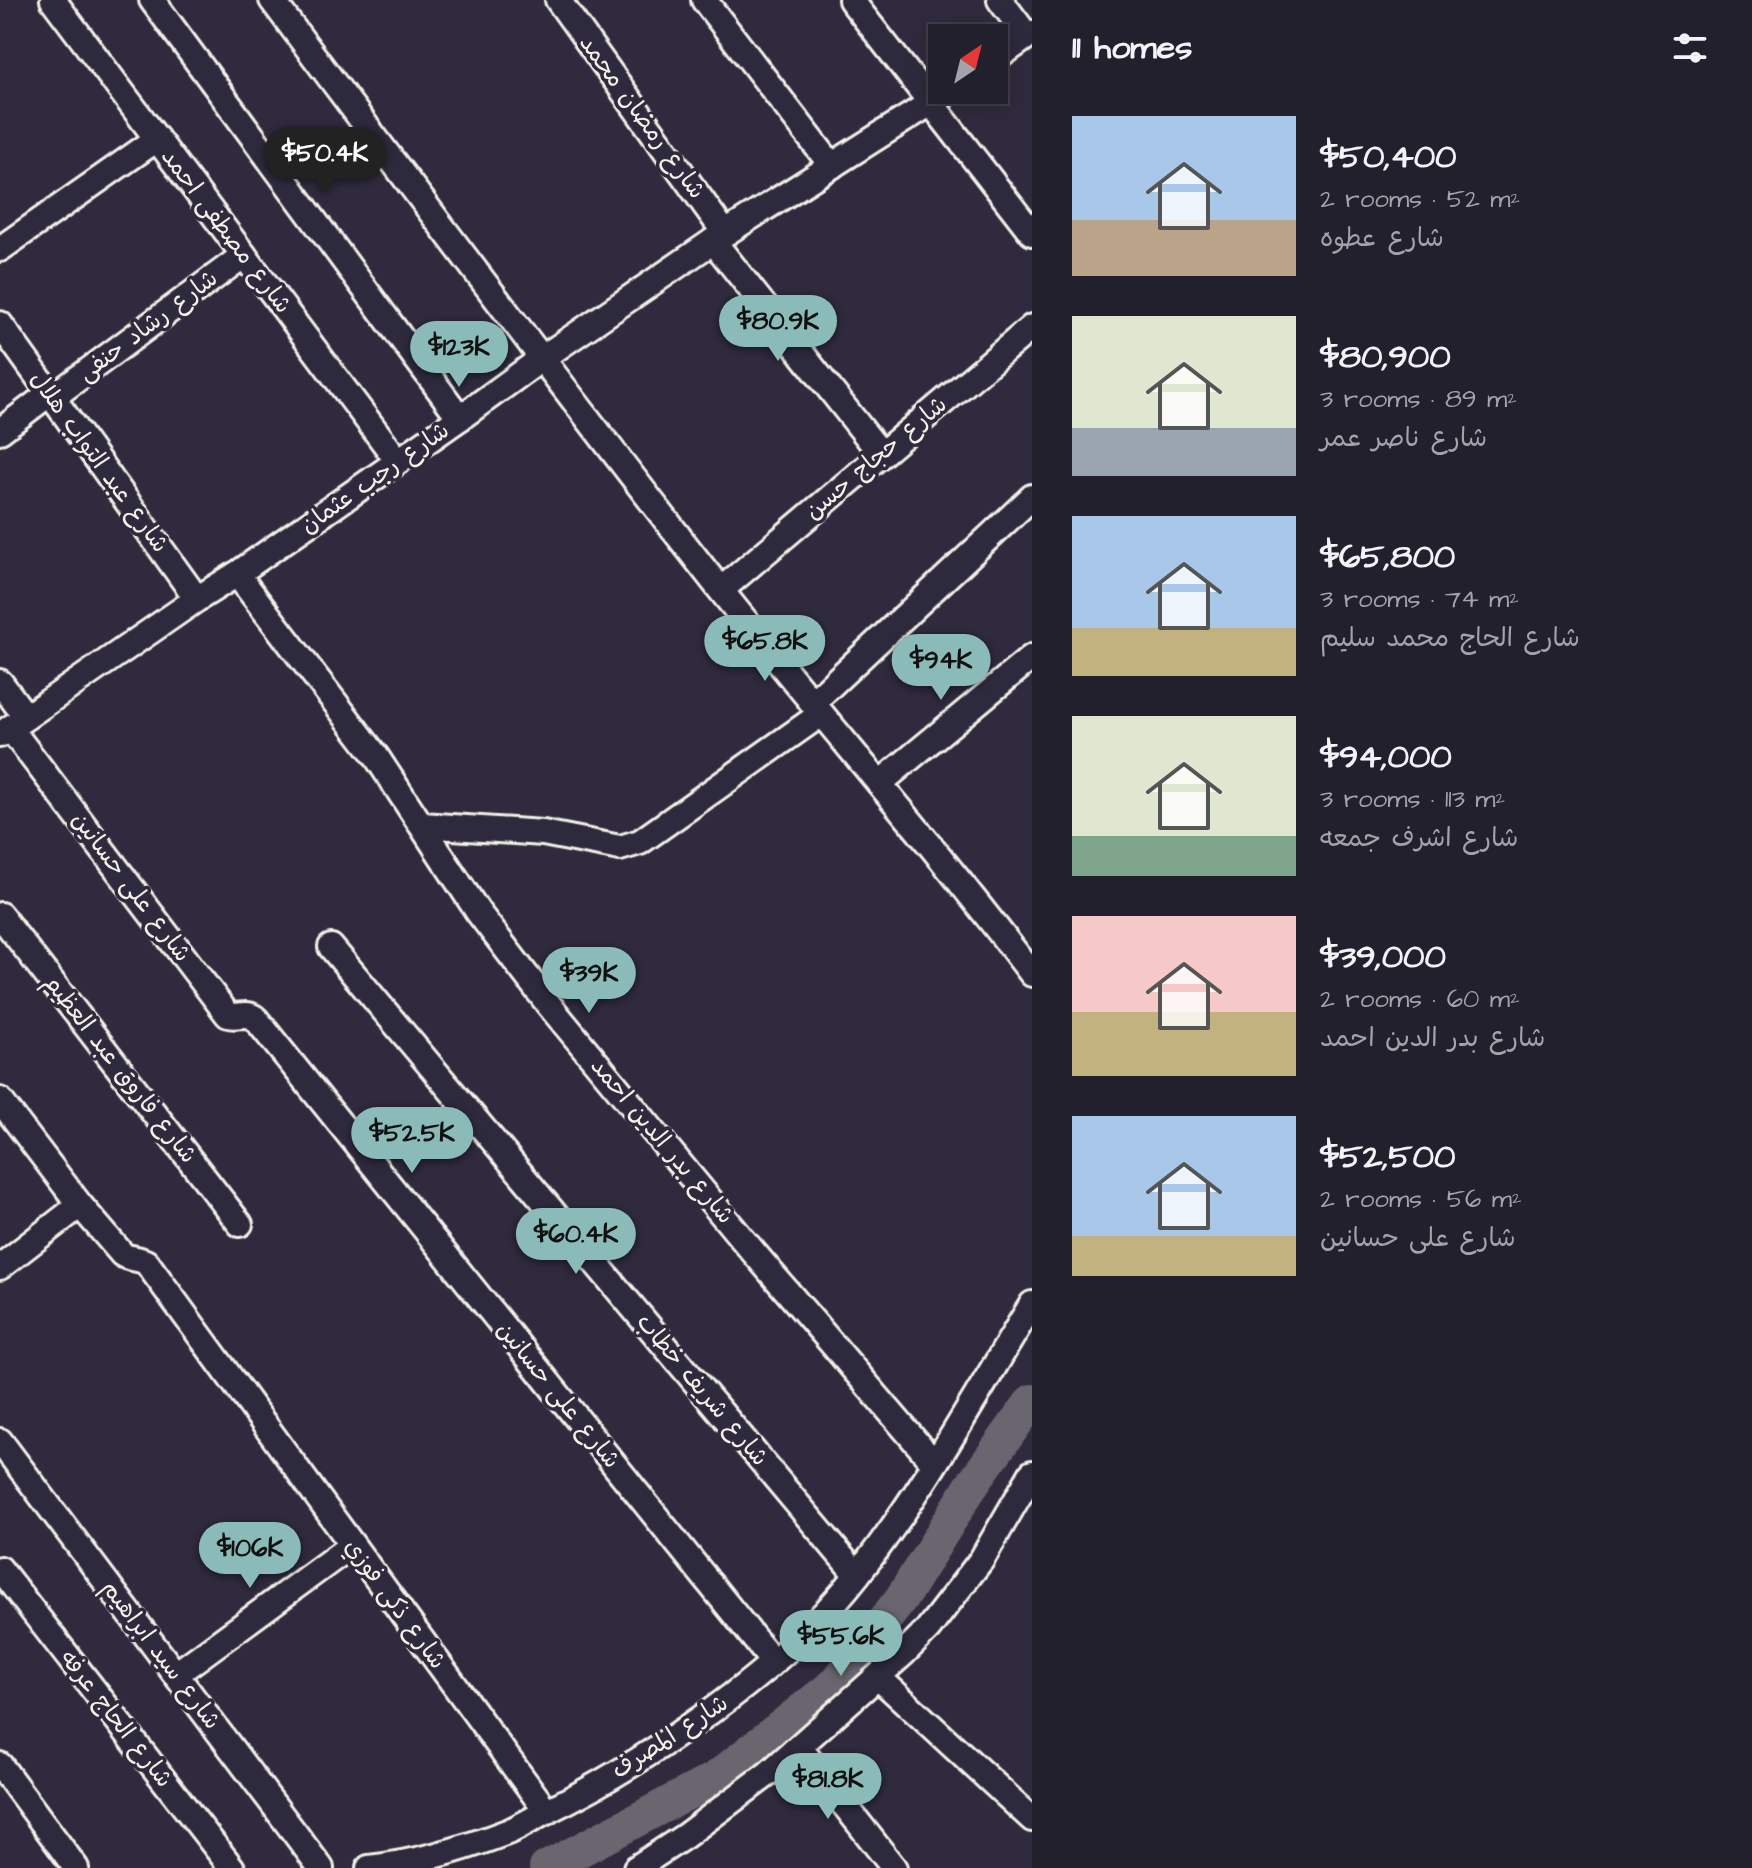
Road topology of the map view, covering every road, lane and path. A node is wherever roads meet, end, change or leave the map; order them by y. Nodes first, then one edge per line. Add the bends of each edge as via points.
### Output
1 (53, 0) edge
2 (152, 0) edge
3 (272, 0) edge
4 (558, 0) edge
5 (704, 0) edge
6 (851, 0) edge
7 (1000, 0) edge
8 (1030, 35) edge
9 (1008, 50) edge
10 (928, 83) edge
11 (930, 104) edge
12 (946, 104) edge
13 (157, 139) junction
14 (832, 166) junction
15 (1032, 233) edge
16 (719, 237) junction
17 (0, 249) edge
18 (244, 255) junction
19 (0, 324) edge
20 (1032, 327) edge
21 (541, 359) junction
22 (51, 395) junction
23 (460, 418) junction
24 (0, 431) edge
25 (881, 454) junction
26 (398, 461) junction
27 (1032, 497) edge
28 (237, 574) junction
29 (721, 590) junction
30 (197, 599) junction
31 (1032, 657) edge
32 (0, 682) edge
33 (816, 708) junction
34 (12, 727) edge
35 (880, 783) junction
36 (422, 825) junction
37 (0, 915) edge
38 (331, 947) dead end
39 (1032, 974) edge
40 (0, 1100) edge
41 (80, 1205) junction
42 (240, 1224) dead end
43 (0, 1267) edge
44 (1032, 1304) edge
45 (0, 1441) edge
46 (934, 1463) junction
47 (1032, 1473) edge
48 (352, 1545) junction
49 (0, 1569) edge
50 (857, 1575) junction
51 (868, 1616) dead end
52 (894, 1642) dead end
53 (773, 1662) junction
54 (176, 1674) junction
55 (878, 1677) junction
56 (799, 1747) junction
57 (0, 1765) edge
58 (547, 1812) junction
59 (1032, 1819) edge
60 (76, 1868) edge
61 (232, 1868) edge
62 (321, 1868) edge
63 (369, 1868) edge
64 (636, 1868) edge
65 (894, 1868) edge

1 - 13 street, شارع مصطفى احمد
2 - 23 street
3 - 21 street
4 - 16 street, شارع رمضان محمد
5 - 14 street
6 - 10 street
7 - 8 street
8 - 9 street
11 - 14 street, شارع رجب عثمان
12 - 15 street
13 - 17 street
13 - 18 street, شارع مصطفى احمد
14 - 16 street, شارع رجب عثمان
16 - 21 street, شارع رجب عثمان
16 - 25 street, شارع رمضان محمد
18 - 22 street, شارع رشاد حنفى
18 - 26 street, شارع مصطفى احمد
19 - 22 street, شارع عبد التواب هلال
20 - 25 street, شارع حجاج حسن
21 - 23 street, شارع رجب عثمان
21 - 29 street
22 - 24 street, شارع رشاد حنفى
22 - 30 street, شارع عبد التواب هلال
23 - 26 street, شارع رجب عثمان
25 - 29 street, شارع حجاج حسن
26 - 28 street, شارع رجب عثمان
27 - 33 street
28 - 30 street, شارع رجب عثمان
28 - 36 street, شارع بدر الدين احمد
29 - 33 street
30 - 34 street, شارع رجب عثمان
31 - 35 street
32 - 34 street, شارع على حسانين
33 - 35 street
33 - 36 street via 640,842 620,848 543,833
34 - 53 street, شارع على حسانين via 228,1015 256,1019
35 - 39 street
36 - 46 street, شارع بدر الدين احمد via 478,912 549,1005
37 - 42 street, شارع فاروق عبد العظيم
38 - 50 street, شارع شريف خطاب
40 - 41 street, شارع ذكى فوزي
41 - 43 street
41 - 48 street, شارع ذكى فوزي via 125,1257 147,1263
44 - 46 street, شارع المصرف
45 - 54 street, شارع سيد ابراهيم
46 - 50 street, شارع المصرف
47 - 55 street via 960,1589
48 - 54 street
48 - 58 street, شارع ذكى فوزي
49 - 61 street, شارع الحاج عرفه
50 - 53 street, شارع المصرف
51 - 52 path
53 - 58 street, شارع المصرف via 684,1731
54 - 62 street, شارع سيد ابراهيم
55 - 56 street
55 - 59 street
56 - 64 street
56 - 65 street
57 - 60 street
58 - 63 street, شارع المصرف via 455,1849

